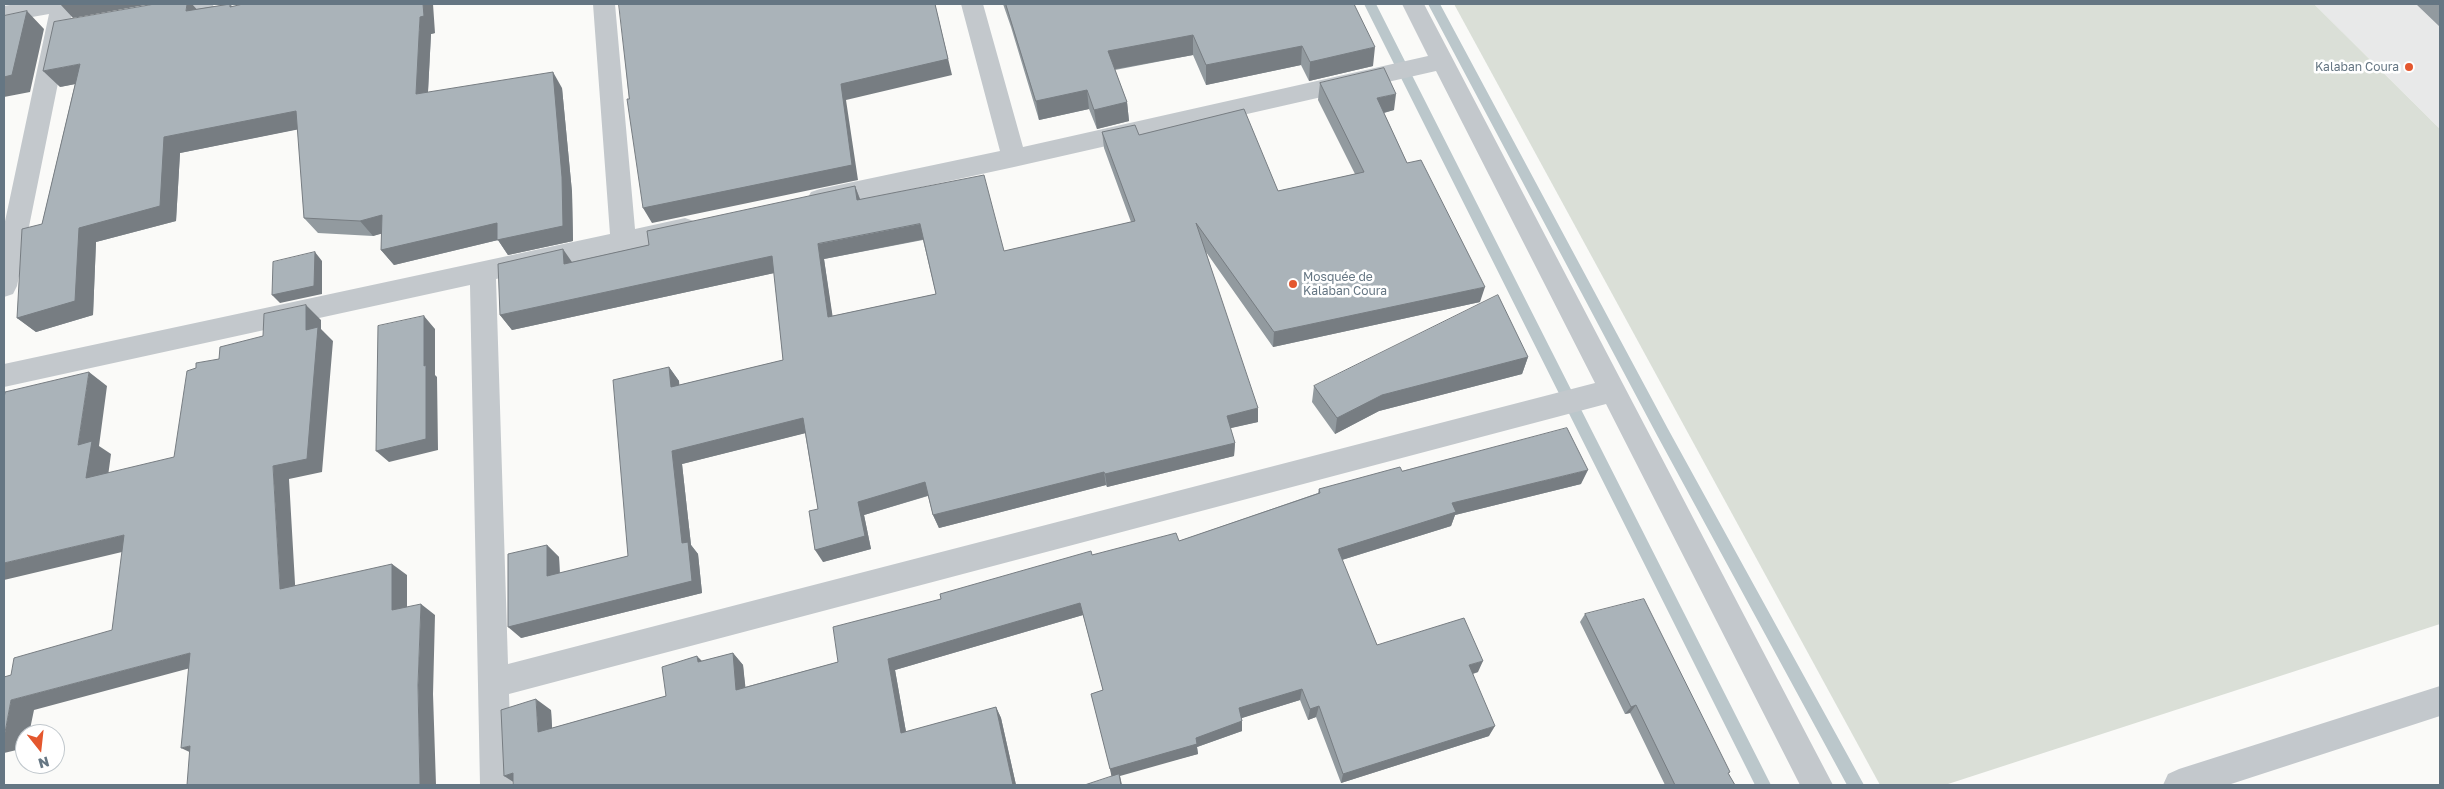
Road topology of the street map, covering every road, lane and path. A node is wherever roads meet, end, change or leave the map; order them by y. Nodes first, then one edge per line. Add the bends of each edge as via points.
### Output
1 (62, 4) edge
2 (203, 4) edge
3 (604, 4) edge
4 (972, 4) edge
5 (1413, 4) edge
6 (4, 14) edge
7 (135, 16) edge
8 (1443, 61) junction
9 (1014, 158) junction
10 (795, 205) edge
11 (709, 223) edge
12 (623, 241) junction
13 (483, 272) junction
14 (4, 286) edge
15 (4, 375) edge
16 (1614, 390) junction
17 (494, 683) junction
18 (2440, 701) edge
19 (496, 785) edge
20 (1817, 785) edge
21 (2178, 785) edge

1 - 6 street
1 - 14 street via 67,29
2 - 7 street
3 - 12 street
4 - 9 street
5 - 8 street
8 - 9 street
8 - 16 street
9 - 10 street
11 - 12 street
12 - 13 street
13 - 15 street
13 - 17 street
16 - 17 street
16 - 20 street
17 - 19 street
18 - 21 street

